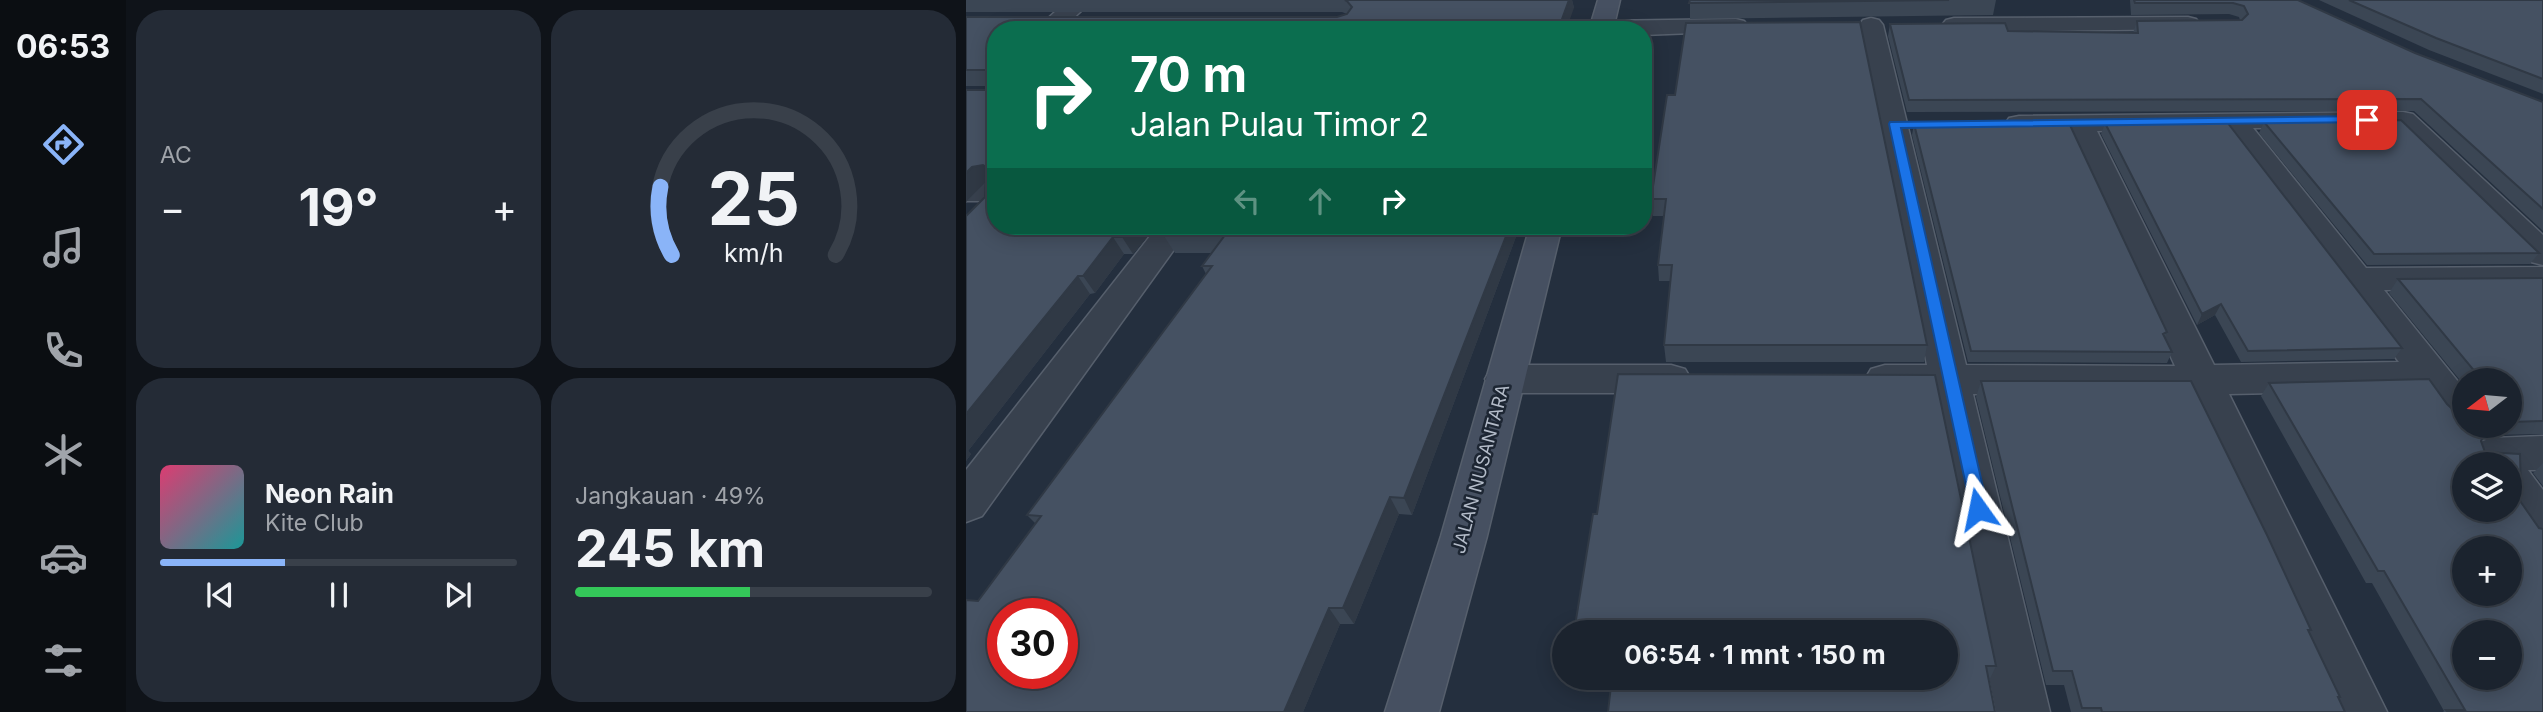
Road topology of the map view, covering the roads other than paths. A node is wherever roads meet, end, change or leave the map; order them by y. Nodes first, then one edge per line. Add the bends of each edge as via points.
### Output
1 (1082, 0) edge
2 (1609, 0) edge
3 (1031, 21) edge
4 (1057, 21) junction
5 (1096, 21) edge
6 (1604, 21) edge
7 (2216, 24) edge
8 (1872, 25) edge
9 (1927, 25) edge
10 (1763, 26) edge
11 (1652, 28) edge
12 (2231, 120) junction
13 (1986, 124) edge
14 (2078, 124) junction
15 (966, 192) edge
16 (987, 193) edge
17 (987, 202) edge
18 (966, 224) edge
19 (1168, 235) edge
20 (1544, 235) edge
21 (2543, 254) edge
22 (2543, 278) edge
23 (2356, 279) junction
24 (2432, 376) junction
25 (1505, 379) junction
26 (1700, 379) edge
27 (1853, 379) edge
28 (1951, 379) junction
29 (2201, 379) junction
30 (2452, 402) edge
31 (2543, 453) edge
32 (2522, 454) edge
33 (2522, 497) edge
34 (966, 503) edge
35 (2543, 525) edge
36 (1412, 712) edge
37 (2022, 712) edge
38 (2360, 712) edge

1 - 4 street
2 - 6 street
3 - 4 street
4 - 5 street
7 - 9 street
8 - 28 street via 1908,124
10 - 11 street
12 - 14 street
12 - 21 street via 2403,120
12 - 23 street
13 - 14 street
14 - 29 street
15 - 16 street
17 - 18 street
19 - 34 street
20 - 25 street, JALAN NUSANTARA
22 - 23 street
23 - 24 street
24 - 29 street
24 - 30 street
25 - 26 street
25 - 36 street, JALAN NUSANTARA
27 - 28 street
28 - 29 street
28 - 37 street
29 - 38 street
31 - 32 street
33 - 35 street

